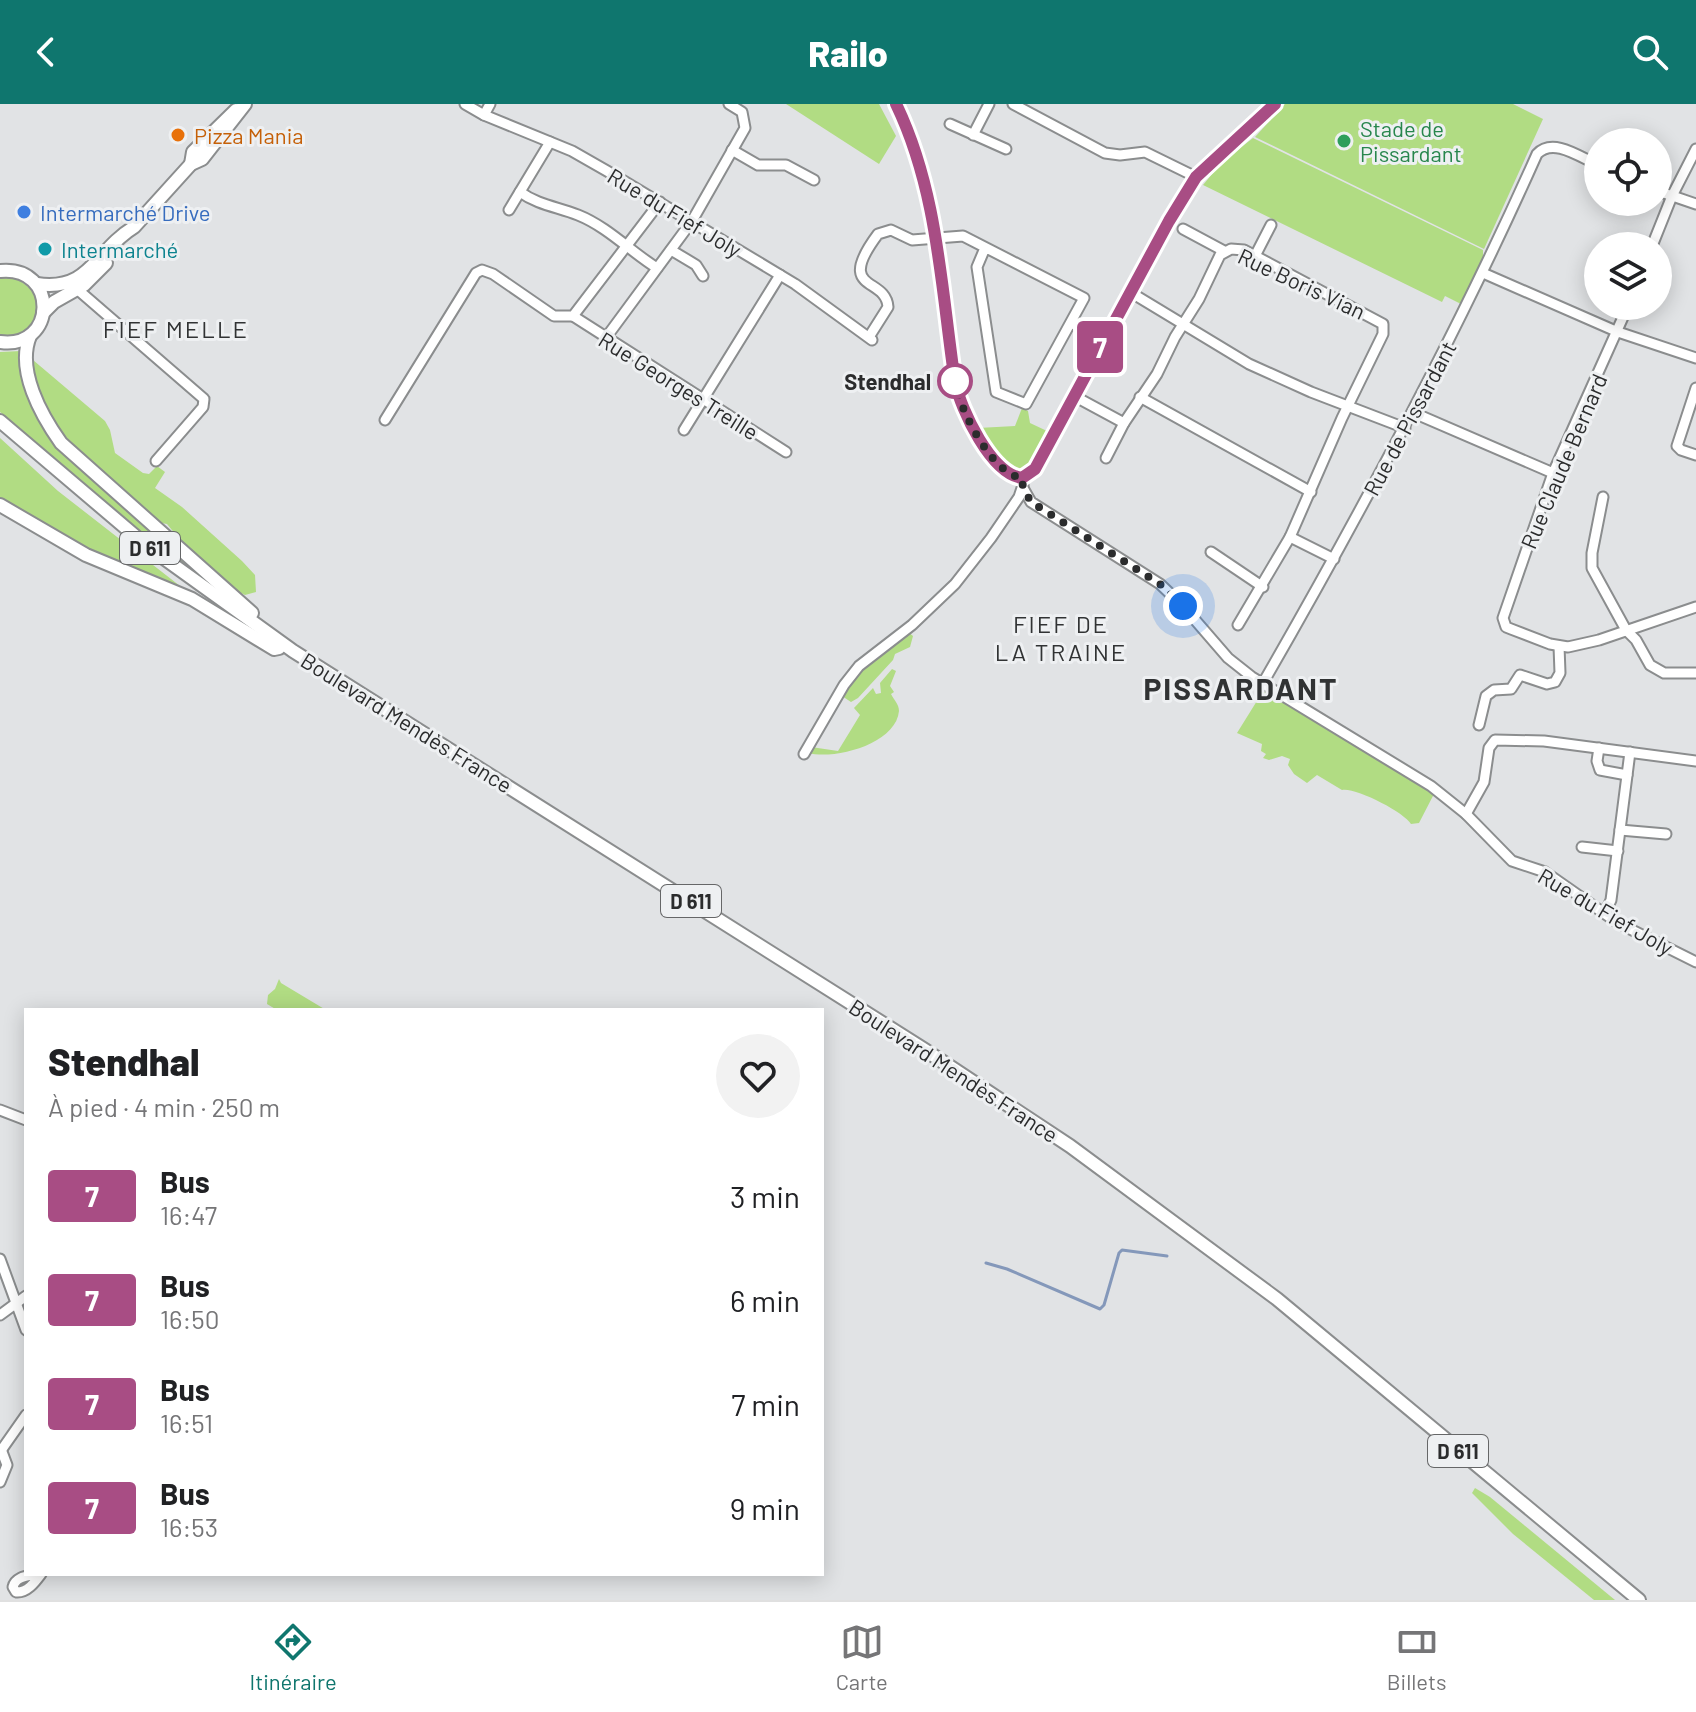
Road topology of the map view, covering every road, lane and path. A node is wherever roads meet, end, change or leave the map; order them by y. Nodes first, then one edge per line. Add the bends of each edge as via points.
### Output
1 (244, 104) edge
2 (465, 104) edge
3 (490, 104) edge
4 (729, 104) edge
5 (896, 104) edge
6 (989, 104) edge
7 (1013, 104) edge
8 (1275, 104) edge
9 (484, 115) junction
10 (950, 124) dead end
11 (973, 135) junction
12 (550, 142) junction
13 (1006, 149) dead end
14 (1696, 149) edge
15 (732, 150) junction
16 (1584, 159) edge
17 (1196, 177) junction
18 (814, 180) dead end
19 (520, 192) junction
20 (1672, 196) joint
21 (660, 202) junction
22 (1696, 204) edge
23 (509, 210) dead end
24 (692, 221) junction
25 (1271, 225) dead end
26 (134, 227) junction
27 (1183, 229) dead end
28 (935, 237) junction
29 (627, 246) junction
30 (985, 248) junction
31 (671, 250) junction
32 (1224, 251) junction
33 (1255, 256) junction
34 (657, 268) junction
35 (3, 269) edge
36 (1483, 273) junction
37 (780, 275) junction
38 (703, 276) dead end
39 (37, 284) junction
40 (77, 289) junction
41 (1130, 292) junction
42 (43, 313) junction
43 (573, 316) junction
44 (1623, 320) edge
45 (1071, 323) junction
46 (1182, 325) junction
47 (1618, 332) junction
48 (30, 336) junction
49 (605, 339) junction
50 (1104, 340) junction
51 (2, 344) edge
52 (1696, 358) edge
53 (1696, 388) edge
54 (1074, 396) junction
55 (1140, 397) junction
56 (702, 401) junction
57 (1348, 406) junction
58 (1414, 413) junction
59 (385, 420) dead end
60 (0, 421) edge
61 (1124, 423) junction
62 (1405, 428) junction
63 (0, 429) edge
64 (684, 430) dead end
65 (786, 452) dead end
66 (1696, 455) edge
67 (1106, 458) dead end
68 (156, 461) dead end
69 (1553, 473) junction
70 (1023, 483) junction
71 (1311, 492) junction
72 (1603, 497) dead end
73 (0, 505) edge
74 (1290, 537) junction
75 (1211, 552) dead end
76 (1334, 559) junction
77 (1263, 587) junction
78 (1696, 607) edge
79 (1238, 625) dead end
80 (1626, 630) junction
81 (1559, 646) junction
82 (279, 648) junction
83 (309, 661) junction
84 (1696, 673) edge
85 (1263, 683) junction
86 (1479, 725) dead end
87 (1599, 748) junction
88 (1630, 752) junction
89 (804, 754) dead end
90 (1696, 761) edge
91 (1627, 775) junction
92 (1466, 814) junction
93 (1620, 830) junction
94 (1666, 834) dead end
95 (1582, 847) dead end
96 (1618, 851) junction
97 (1605, 913) junction
98 (1696, 962) edge
99 (0, 1110) edge
100 (24, 1119) edge
101 (0, 1259) edge
102 (24, 1298) edge
103 (16, 1304) junction
104 (0, 1315) edge
105 (24, 1325) edge
106 (24, 1418) edge
107 (1, 1451) edge
108 (0, 1482) edge
109 (1629, 1600) edge
110 (1639, 1600) edge

1 - 26 main road via 202,159 191,164
2 - 9 street, Rue du Fief Joly
3 - 9 street
4 - 15 street via 744,117 745,128
5 - 28 street, Rue du Fief Joly via 922,167
6 - 11 street
7 - 17 street via 1105,153 1145,152
8 - 17 street
9 - 12 street, Rue du Fief Joly
10 - 11 street
11 - 13 street
12 - 19 street
12 - 21 street, Rue du Fief Joly
14 - 20 street
15 - 18 street via 758,165 786,165
15 - 24 street
16 - 36 street, Rue de Pissardant via 1555,146 1537,154
17 - 41 street
19 - 23 street
19 - 29 street via 578,215
20 - 22 street
21 - 24 street, Rue du Fief Joly
21 - 29 street
24 - 31 street
24 - 37 street, Rue du Fief Joly
25 - 33 street
26 - 39 main road via 72,282
26 - 40 main road via 123,245
27 - 32 street, Rue Boris Vian
28 - 30 street via 963,236
28 - 37 street, Rue du Fief Joly via 912,240 891,230 875,237 861,260 861,273 885,296 888,307 871,339
28 - 70 street, Rue du Fief Joly via 962,409 974,433
29 - 34 street
29 - 43 street
30 - 45 street via 1084,298
30 - 45 street via 977,267 996,392 1026,404
31 - 34 street
31 - 38 street via 696,265
32 - 33 street, Rue Boris Vian via 1238,248
32 - 46 street, Rue Boris Vian
33 - 57 street, Rue Boris Vian via 1383,324
34 - 49 street
35 - 39 main road
36 - 47 street
36 - 58 street, Rue de Pissardant
37 - 56 street
39 - 42 main road
40 - 42 main road
40 - 68 street via 204,399 203,407
41 - 46 street
41 - 50 street
42 - 48 main road
43 - 49 street, Rue Georges Treille
43 - 59 street, Rue Georges Treille via 554,316 493,274 476,273
44 - 47 street, Rue Claude Bernard
45 - 50 street
46 - 55 street, Rue Boris Vian
46 - 57 street via 1249,364
47 - 52 street
47 - 69 street, Rue Claude Bernard
48 - 51 main road
48 - 83 main road via 25,348 32,388 61,443
49 - 56 street, Rue Georges Treille
50 - 54 street
53 - 66 street via 1677,446
54 - 61 street
54 - 70 street
55 - 61 street, Rue Boris Vian
55 - 71 street
56 - 64 street
56 - 65 street, Rue Georges Treille
57 - 62 street
57 - 71 street
58 - 62 street, Rue de Pissardant
58 - 69 street
60 - 83 main road, Boulevard Mendès France / D 611 via 166,560
61 - 67 street, Rue Boris Vian
62 - 76 street, Rue de Pissardant
63 - 82 main road, Boulevard Mendès France / D 611 via 144,550
69 - 81 street, Rue Claude Bernard via 1503,618 1506,627
70 - 85 street, Rue du Fief Joly via 1031,502 1160,584 1228,658
70 - 89 street via 991,538 955,584 859,666
71 - 74 street
72 - 80 street via 1592,568
73 - 82 main road via 86,555 192,599
74 - 76 street
74 - 77 street
75 - 77 street
76 - 85 street, Rue de Pissardant
77 - 79 street
78 - 80 street
80 - 81 street
80 - 84 street via 1656,670
81 - 86 street via 1555,682 1520,675 1511,689 1486,696
82 - 109 main road, Boulevard Mendès France / D 611 via 1067,1151 1278,1308
83 - 110 main road, Boulevard Mendès France / D 611 via 1070,1146 1277,1299
85 - 92 street, Rue du Fief Joly via 1431,786
87 - 88 street
87 - 91 street via 1600,770
87 - 92 street via 1495,740 1484,782
88 - 90 street
88 - 91 street
91 - 93 street
92 - 97 street, Rue du Fief Joly via 1512,861 1545,872
93 - 94 street
93 - 96 street
95 - 96 street
96 - 97 street
97 - 98 street, Rue du Fief Joly
99 - 100 street
101 - 103 street
102 - 103 street
103 - 104 street
103 - 105 street
106 - 107 street
107 - 108 street via 7,1465

